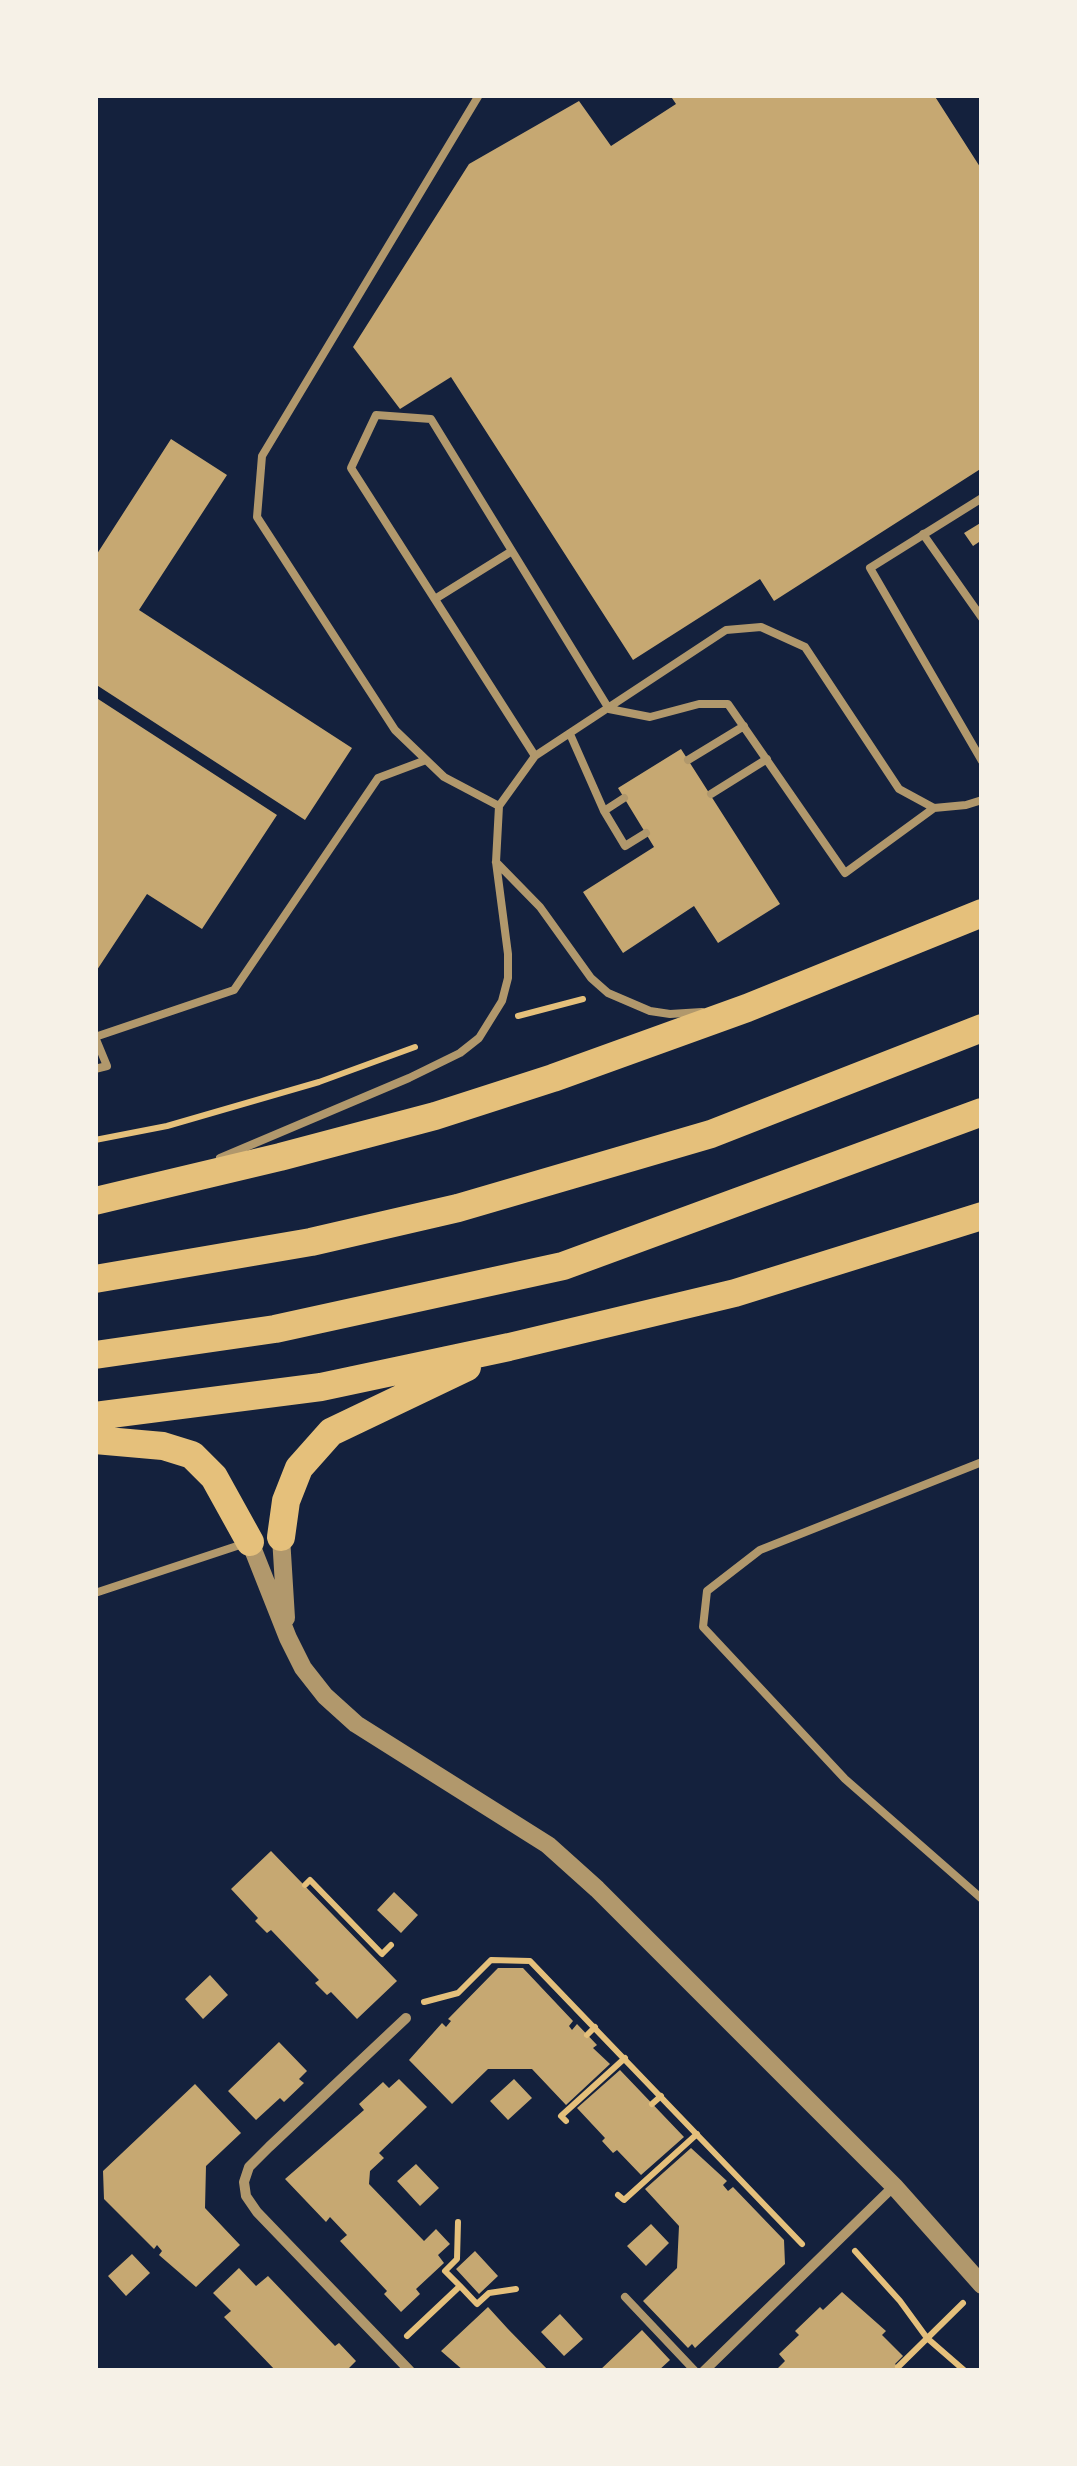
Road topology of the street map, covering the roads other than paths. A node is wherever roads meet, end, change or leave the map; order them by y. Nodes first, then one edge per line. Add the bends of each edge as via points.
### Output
1 (479, 95) edge
2 (982, 498) edge
3 (923, 534) junction
4 (512, 551) junction
5 (435, 599) junction
6 (982, 618) edge
7 (608, 709) junction
8 (744, 726) junction
9 (570, 734) junction
10 (535, 756) junction
11 (767, 759) junction
12 (426, 760) junction
13 (688, 760) dead end
14 (982, 761) edge
15 (711, 794) dead end
16 (624, 798) dead end
17 (982, 800) edge
18 (499, 806) junction
19 (934, 808) junction
20 (604, 810) junction
21 (646, 833) dead end
22 (496, 862) junction
23 (982, 913) edge
24 (746, 1008) junction
25 (982, 1028) edge
26 (95, 1069) edge
27 (982, 1112) edge
28 (142, 1191) junction
29 (95, 1201) edge
30 (982, 1216) edge
31 (95, 1278) edge
32 (509, 1347) junction
33 (95, 1355) edge
34 (95, 1416) edge
35 (95, 1440) edge
36 (982, 1462) edge
37 (281, 1538) junction
38 (250, 1542) junction
39 (95, 1593) edge
40 (288, 1638) junction
41 (982, 1899) edge
42 (406, 2018) dead end
43 (894, 2186) junction
44 (982, 2285) edge
45 (625, 2297) dead end
46 (410, 2371) edge
47 (695, 2371) edge
48 (704, 2371) edge

1 - 12 lane via 262,456 257,517 395,730
2 - 3 lane
3 - 6 lane
3 - 14 lane via 870,568
4 - 5 lane
4 - 5 lane via 431,420 376,415 351,468
4 - 7 lane
5 - 10 lane
7 - 8 lane via 650,717 728,704
7 - 9 lane
7 - 19 lane via 726,630 761,626 805,646 899,789
8 - 11 lane
8 - 13 lane
9 - 10 lane
9 - 20 lane
10 - 18 lane
11 - 15 lane
11 - 19 lane via 845,873
12 - 18 lane
12 - 26 lane via 378,778 234,990 95,1036 107,1066
16 - 20 lane
17 - 19 lane
18 - 22 lane
20 - 21 lane via 625,846
22 - 24 lane via 540,907 592,978 629,1005 670,1014
22 - 28 lane via 508,978 479,1038 409,1078
23 - 24 highway
24 - 28 highway via 435,1116
25 - 31 highway via 711,1134 458,1208 312,1242
27 - 33 highway via 563,1266 274,1329
28 - 29 highway
30 - 32 highway via 735,1293
32 - 34 highway via 321,1386
32 - 37 highway via 331,1432 300,1468
35 - 38 highway via 192,1455 214,1478
36 - 41 lane via 760,1550 707,1591 704,1627 845,1779
37 - 38 lane
37 - 40 street
38 - 39 lane
38 - 40 street
40 - 43 street via 325,1696 356,1724 548,1845
42 - 46 street via 250,2167 244,2182 256,2212
43 - 44 street
43 - 48 street
45 - 47 lane

